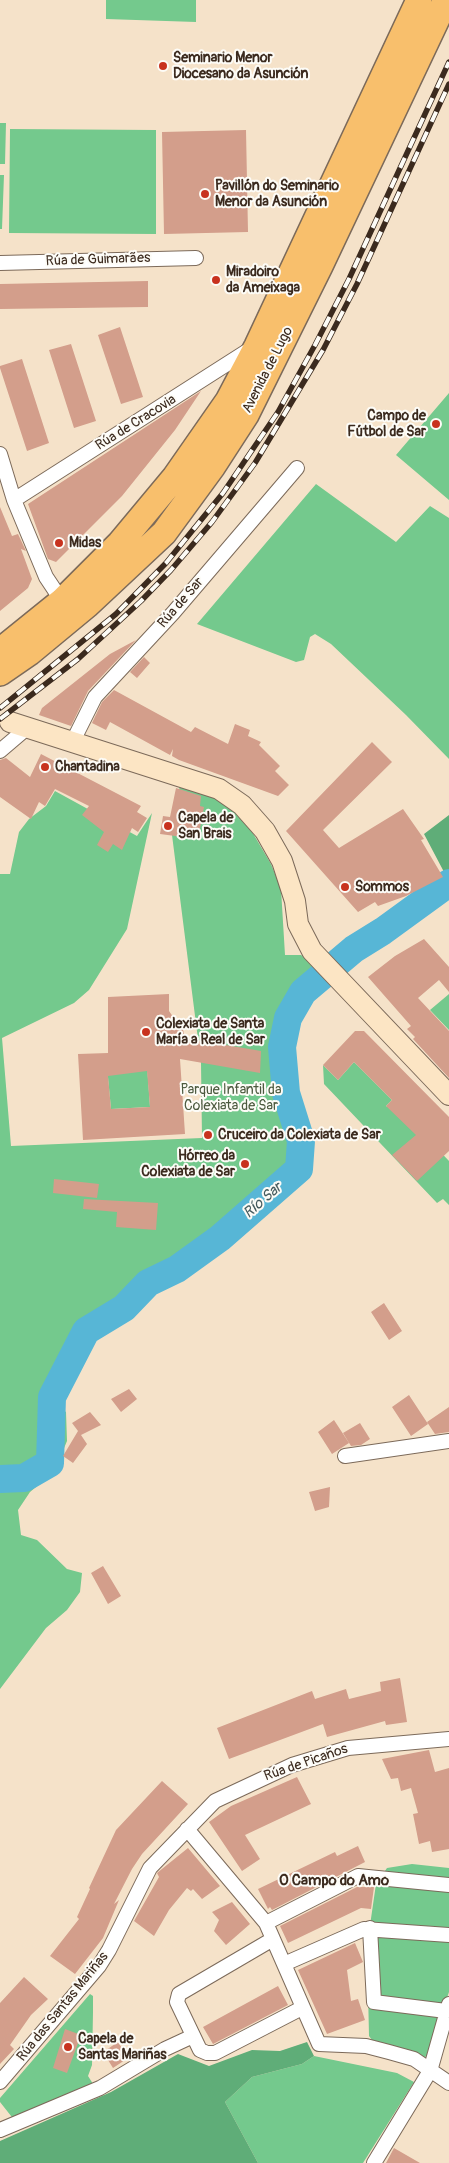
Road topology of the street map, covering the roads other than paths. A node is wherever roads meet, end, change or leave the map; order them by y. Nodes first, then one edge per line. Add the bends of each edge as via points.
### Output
1 (419, 0) edge
2 (446, 0) edge
3 (196, 258) dead end
4 (0, 263) edge
5 (257, 346) junction
6 (0, 454) edge
7 (298, 468) dead end
8 (14, 500) junction
9 (164, 533) junction
10 (62, 601) junction
11 (0, 650) edge
12 (0, 673) edge
13 (0, 688) edge
14 (18, 725) joint
15 (72, 743) junction
16 (0, 751) edge
17 (449, 1095) edge
18 (449, 1441) edge
19 (345, 1456) dead end
20 (447, 1741) edge
21 (186, 1830) junction
22 (449, 1885) edge
23 (266, 1923) junction
24 (370, 1928) junction
25 (449, 1934) edge
26 (273, 1939) junction
27 (284, 1964) junction
28 (302, 2008) junction
29 (448, 2008) edge
30 (193, 2036) junction
31 (430, 2071) junction
32 (0, 2082) edge
33 (449, 2083) edge
34 (0, 2130) edge
35 (374, 2163) edge

1 - 5 highway, Avenida de Lugo
2 - 9 highway, Avenida de Lugo via 246,415
3 - 4 street, Rúa de Guimarães
5 - 8 street, Rúa de Cracovia
5 - 10 highway, Avenida de Lugo via 228,401 176,477 120,543
6 - 8 street
7 - 15 street, Rúa de Sar via 173,613 95,697
8 - 10 street via 46,578
9 - 12 highway, Avenida de Lugo via 87,605 29,654
9 - 13 highway via 114,592 50,651
10 - 11 highway, Avenida de Lugo
14 - 15 street
14 - 16 street
15 - 17 street via 219,789 242,805 265,831 282,861 295,901 298,924 312,951
18 - 19 street
20 - 21 street, Rúa de Picaños via 361,1745 320,1756 223,1797 208,1807
21 - 23 street
21 - 32 street, Rúa das Santas Mariñas via 150,1868 99,1966
22 - 23 street via 358,1876
23 - 26 street
24 - 25 street
24 - 27 street
24 - 29 street via 374,2002
26 - 27 street
26 - 30 street via 179,1994 177,2002
27 - 28 street
28 - 30 street via 214,2053 200,2050
28 - 31 street via 319,2044 366,2046 414,2060
29 - 31 street
30 - 34 street via 100,2088
31 - 33 street
31 - 35 street

